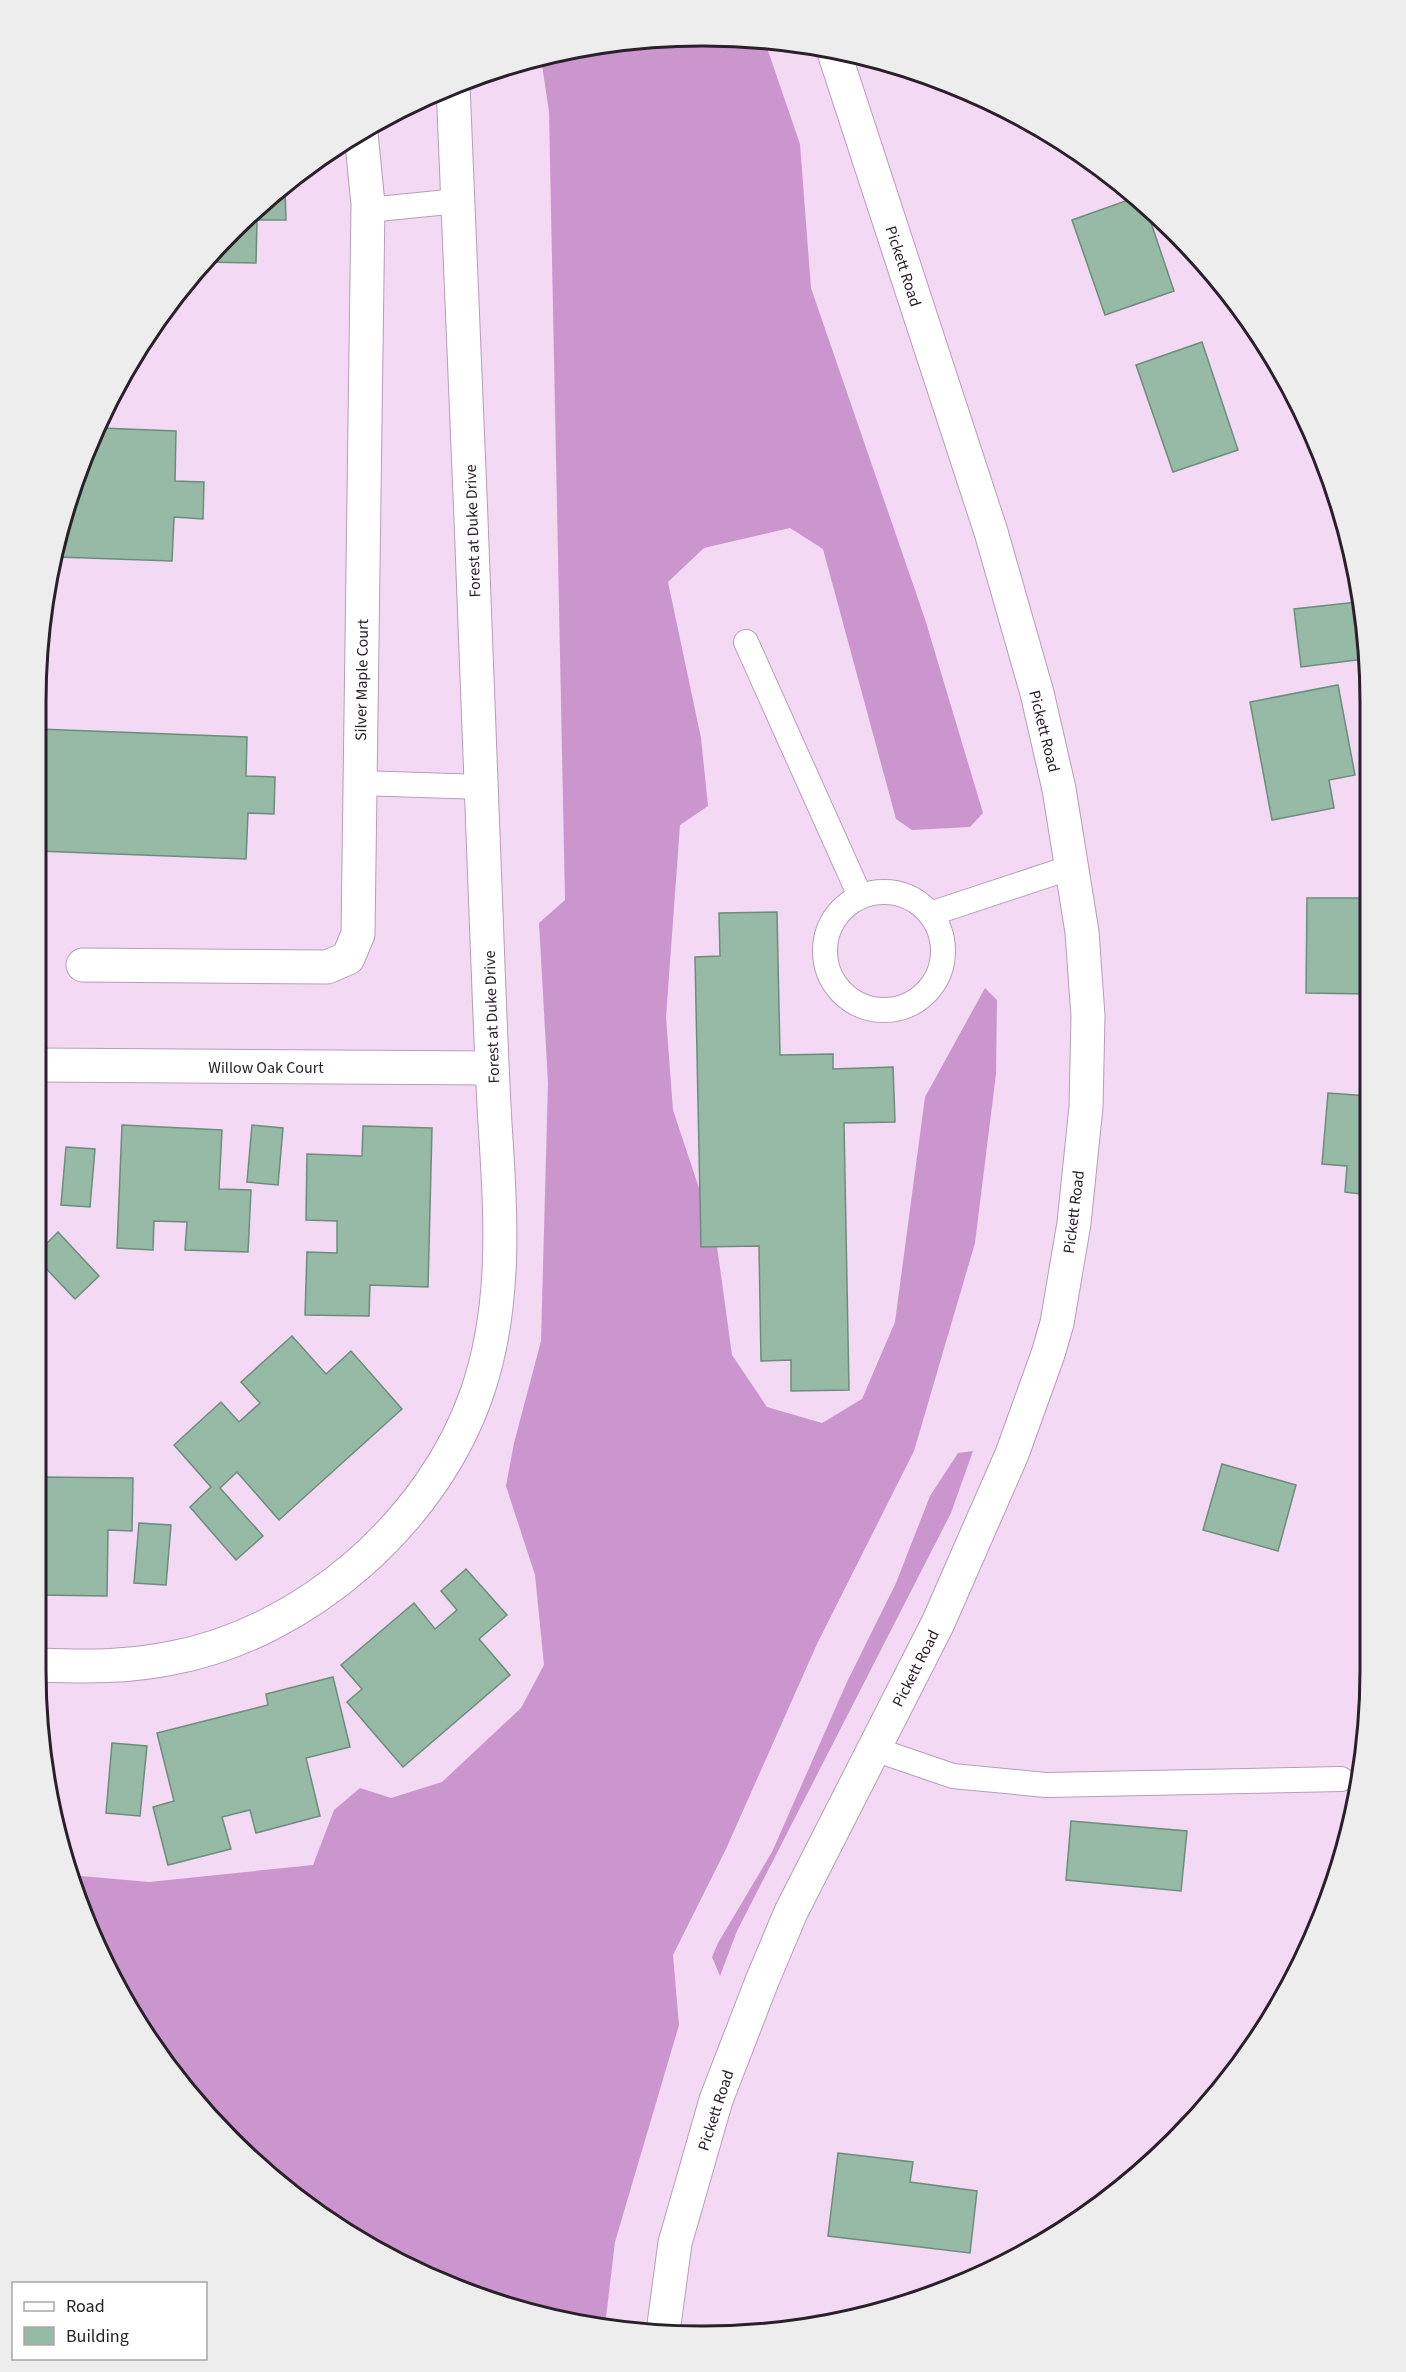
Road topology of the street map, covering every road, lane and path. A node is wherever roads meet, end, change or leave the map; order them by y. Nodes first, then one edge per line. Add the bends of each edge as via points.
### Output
1 (837, 60) edge
2 (453, 95) edge
3 (362, 142) edge
4 (458, 201) junction
5 (368, 210) junction
6 (746, 642) dead end
7 (360, 783) junction
8 (482, 787) junction
9 (1072, 867) junction
10 (860, 896) junction
11 (930, 914) junction
12 (83, 965) dead end
13 (46, 1065) edge
14 (492, 1068) junction
15 (46, 1665) edge
16 (874, 1749) junction
17 (1341, 1779) dead end
18 (664, 2324) edge

1 - 9 street, Pickett Road via 991,532 1039,704
2 - 4 street, Forest at Duke Drive
3 - 5 street, Silver Maple Court
4 - 5 lane
4 - 8 street, Forest at Duke Drive
5 - 7 street, Silver Maple Court
6 - 10 lane
7 - 8 lane
7 - 12 street, Silver Maple Court via 358,934 348,958 327,967
8 - 14 street, Forest at Duke Drive
9 - 11 lane
9 - 16 street, Pickett Road via 1082,932 1088,1016 1086,1107 1074,1223 1057,1323 1008,1465 938,1623
10 - 11 lane via 879,891 898,893 916,901
10 - 11 lane via 832,922 826,940 826,960 843,994 860,1005 879,1010 898,1009 916,1001 931,988 941,970 941,931
13 - 14 street, Willow Oak Court
14 - 15 street, Forest at Duke Drive via 502,1239 495,1323 477,1394 463,1429 398,1526 318,1595 242,1637 173,1658 100,1668
16 - 17 lane via 953,1776 1046,1785
16 - 18 street, Pickett Road via 791,1912 716,2100 675,2243

